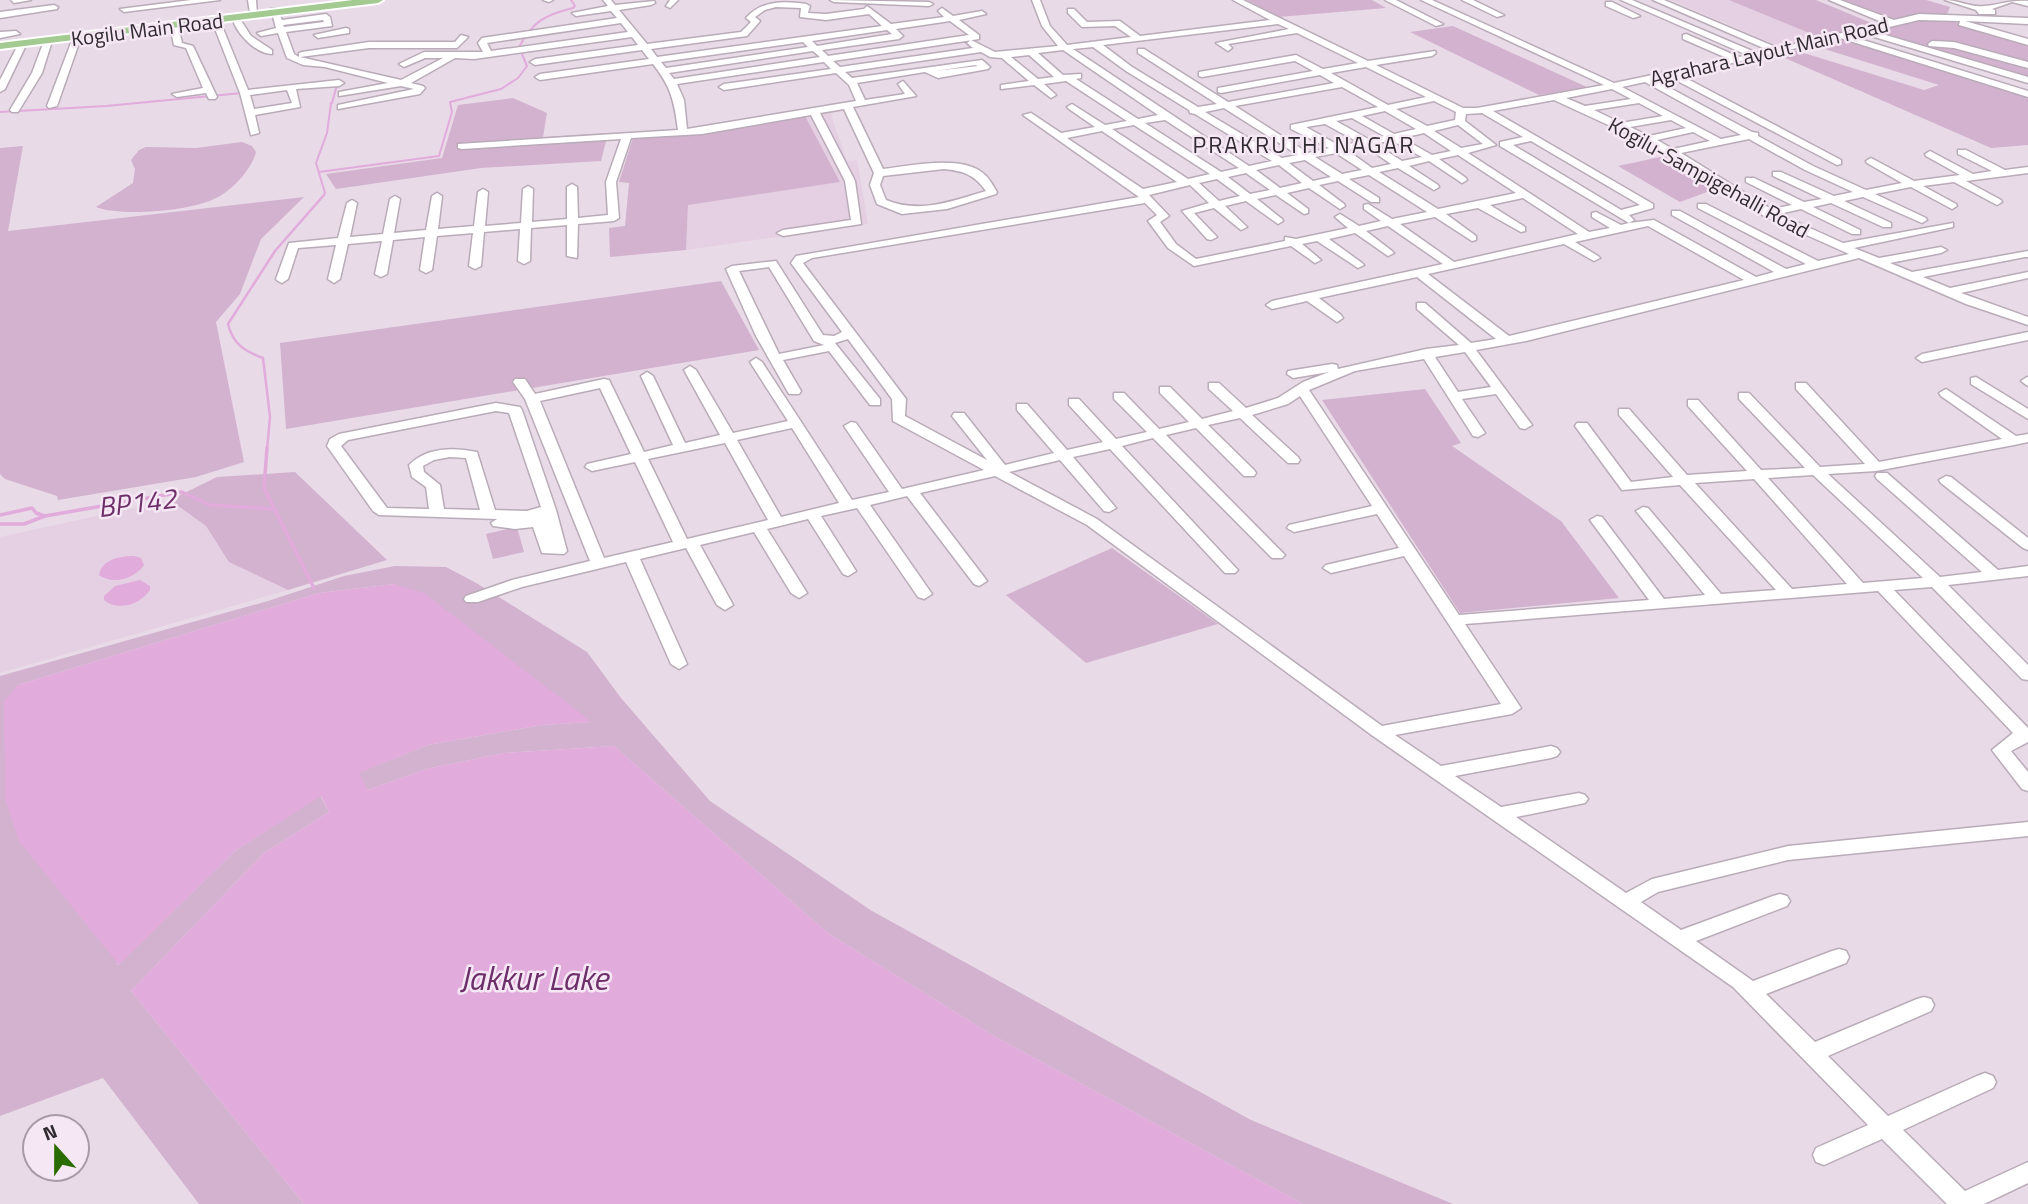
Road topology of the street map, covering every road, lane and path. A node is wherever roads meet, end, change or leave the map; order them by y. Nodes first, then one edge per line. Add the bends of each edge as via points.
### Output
1 (15, 0) edge
2 (27, 0) edge
3 (216, 0) edge
4 (255, 0) edge
5 (360, 0) edge
6 (378, 0) edge
7 (836, 0) edge
8 (1035, 0) edge
9 (1237, 0) edge
10 (1413, 0) edge
11 (1425, 0) edge
12 (1466, 0) edge
13 (1625, 0) edge
14 (1657, 0) edge
15 (1833, 0) edge
16 (1950, 0) edge
17 (2012, 0) edge
18 (1392, 1) edge
19 (651, 3) dead end
20 (801, 3) edge
21 (611, 4) edge
22 (906, 4) edge
23 (1609, 4) dead end
24 (1997, 4) junction
25 (2028, 4) edge
26 (123, 5) edge
27 (870, 5) edge
28 (929, 5) dead end
29 (1982, 5) edge
30 (1479, 6) junction
31 (54, 7) dead end
32 (1446, 10) junction
33 (942, 11) dead end
34 (1071, 11) dead end
35 (0, 12) edge
36 (254, 13) junction
37 (576, 13) dead end
38 (2028, 13) edge
39 (982, 14) dead end
40 (1500, 15) dead end
41 (338, 16) dead end
42 (842, 16) junction
43 (1936, 16) junction
44 (1963, 17) junction
45 (235, 18) junction
46 (951, 18) junction
47 (1976, 18) junction
48 (623, 20) junction
49 (216, 21) junction
50 (1279, 21) junction
51 (2026, 22) edge
52 (1893, 23) junction
53 (1439, 24) dead end
54 (174, 26) junction
55 (248, 27) dead end
56 (818, 27) dead end
57 (889, 27) junction
58 (1877, 27) junction
59 (0, 28) edge
60 (283, 30) junction
61 (1298, 30) junction
62 (123, 31) junction
63 (860, 31) junction
64 (1861, 31) junction
65 (932, 32) junction
66 (261, 33) dead end
67 (2028, 33) edge
68 (18, 34) junction
69 (634, 34) junction
70 (348, 35) dead end
71 (0, 36) edge
72 (827, 36) junction
73 (1841, 36) junction
74 (77, 37) junction
75 (464, 37) dead end
76 (192, 38) dead end
77 (1054, 38) junction
78 (1138, 38) junction
79 (2012, 38) junction
80 (805, 39) junction
81 (177, 40) junction
82 (48, 41) junction
83 (1094, 43) junction
84 (2028, 43) edge
85 (1932, 44) junction
86 (0, 45) edge
87 (978, 46) junction
88 (645, 47) junction
89 (1064, 47) junction
90 (1228, 48) dead end
91 (816, 50) junction
92 (1030, 51) junction
93 (1141, 51) dead end
94 (1777, 51) junction
95 (269, 52) dead end
96 (1343, 53) junction
97 (1432, 53) dead end
98 (489, 54) junction
99 (1004, 55) junction
100 (1757, 55) junction
101 (451, 57) junction
102 (655, 60) junction
103 (1738, 60) junction
104 (828, 61) junction
105 (535, 62) dead end
106 (1174, 62) dead end
107 (1304, 63) junction
108 (404, 64) dead end
109 (1158, 64) junction
110 (1365, 65) junction
111 (2028, 65) edge
112 (926, 69) junction
113 (1129, 69) junction
114 (663, 71) junction
115 (839, 71) junction
116 (2028, 72) edge
117 (1099, 73) junction
118 (1322, 73) junction
119 (1672, 74) junction
120 (316, 77) dead end
121 (540, 77) dead end
122 (1065, 78) junction
123 (1204, 78) dead end
124 (1647, 79) junction
125 (2028, 80) edge
126 (849, 81) junction
127 (672, 82) junction
128 (403, 83) junction
129 (1034, 83) junction
130 (335, 84) junction
131 (903, 84) dead end
132 (1343, 84) junction
133 (1614, 86) junction
134 (724, 87) dead end
135 (1004, 87) dead end
136 (291, 88) junction
137 (0, 89) edge
138 (361, 90) junction
139 (1221, 90) dead end
140 (245, 92) junction
141 (177, 94) dead end
142 (342, 94) dead end
143 (2028, 94) edge
144 (1051, 95) dead end
145 (1554, 97) junction
146 (1432, 99) junction
147 (1642, 100) junction
148 (862, 103) junction
149 (847, 104) junction
150 (1226, 105) junction
151 (52, 106) dead end
152 (341, 107) dead end
153 (1072, 107) dead end
154 (1386, 108) junction
155 (1585, 109) junction
156 (15, 110) dead end
157 (813, 110) junction
158 (1484, 110) junction
159 (1196, 111) junction
160 (250, 113) junction
161 (1028, 115) dead end
162 (1353, 115) junction
163 (1165, 116) junction
164 (1460, 117) junction
165 (1672, 117) junction
166 (1326, 120) junction
167 (1134, 122) junction
168 (1622, 126) junction
169 (1103, 128) junction
170 (1695, 129) junction
171 (1426, 130) junction
172 (1777, 130) junction
173 (254, 133) dead end
174 (683, 133) junction
175 (1060, 135) junction
176 (627, 136) junction
177 (1749, 136) junction
178 (1394, 137) junction
179 (1532, 138) junction
180 (1648, 139) junction
181 (1719, 142) junction
182 (1367, 143) junction
183 (462, 146) dead end
184 (1338, 149) junction
185 (1460, 152) junction
186 (1671, 152) junction
187 (1962, 152) dead end
188 (1930, 154) dead end
189 (1309, 156) junction
190 (1431, 158) junction
191 (1871, 161) dead end
192 (1281, 162) junction
193 (1837, 162) dead end
194 (1401, 165) junction
195 (1251, 169) junction
196 (2028, 170) edge
197 (1371, 171) junction
198 (879, 173) junction
199 (2003, 173) junction
200 (1777, 174) dead end
201 (1220, 176) junction
202 (1971, 177) junction
203 (1341, 178) junction
204 (1956, 178) junction
205 (1462, 180) dead end
206 (1750, 180) dead end
207 (1189, 183) junction
208 (1310, 184) junction
209 (1912, 184) junction
210 (572, 187) dead end
211 (1434, 187) dead end
212 (528, 189) dead end
213 (1279, 191) junction
214 (482, 192) dead end
215 (1863, 194) junction
216 (437, 195) dead end
217 (1524, 195) junction
218 (1144, 196) junction
219 (1249, 197) junction
220 (395, 199) dead end
221 (1832, 200) junction
222 (1997, 202) dead end
223 (352, 203) dead end
224 (1217, 204) junction
225 (1480, 204) junction
226 (1802, 205) junction
227 (1702, 206) dead end
228 (1952, 206) dead end
229 (1304, 211) dead end
230 (1437, 213) junction
231 (1676, 213) dead end
232 (1766, 213) junction
233 (1620, 214) junction
234 (1596, 215) dead end
235 (1922, 220) dead end
236 (573, 221) junction
237 (1388, 223) junction
238 (524, 225) junction
239 (1639, 225) junction
240 (1788, 225) junction
241 (1887, 225) dead end
242 (1949, 225) dead end
243 (1241, 227) dead end
244 (478, 229) junction
245 (1357, 229) junction
246 (1521, 229) dead end
247 (1620, 229) junction
248 (1856, 232) dead end
249 (431, 233) junction
250 (783, 233) dead end
251 (1754, 233) junction
252 (1588, 236) junction
253 (387, 237) junction
254 (1211, 237) dead end
255 (1319, 237) junction
256 (1472, 238) dead end
257 (342, 241) junction
258 (1566, 241) junction
259 (1723, 241) junction
260 (1293, 242) junction
261 (1694, 246) junction
262 (1840, 247) junction
263 (1941, 250) dead end
264 (1388, 253) dead end
265 (2025, 254) dead end
266 (1858, 255) junction
267 (573, 256) dead end
268 (1594, 258) dead end
269 (1315, 260) dead end
270 (524, 261) dead end
271 (1877, 262) junction
272 (1358, 265) dead end
273 (1816, 265) junction
274 (475, 266) dead end
275 (1452, 266) junction
276 (426, 270) dead end
277 (1419, 273) junction
278 (1784, 273) junction
279 (381, 274) dead end
280 (2028, 275) edge
281 (1910, 276) junction
282 (282, 279) dead end
283 (334, 279) dead end
284 (1753, 280) junction
285 (1950, 292) junction
286 (1310, 297) junction
287 (1272, 304) dead end
288 (1421, 306) dead end
289 (1338, 318) dead end
290 (2028, 321) edge
291 (849, 332) junction
292 (2028, 336) edge
293 (1506, 341) junction
294 (825, 342) junction
295 (1468, 347) junction
296 (1426, 353) junction
297 (775, 358) junction
298 (1922, 358) dead end
299 (756, 362) dead end
300 (1352, 368) junction
301 (690, 370) dead end
302 (1293, 374) dead end
303 (647, 376) dead end
304 (520, 382) dead end
305 (1976, 382) dead end
306 (1214, 386) dead end
307 (1801, 386) dead end
308 (1165, 390) dead end
309 (1303, 390) junction
310 (1499, 390) junction
311 (794, 391) dead end
312 (1946, 393) dead end
313 (1119, 396) dead end
314 (1454, 396) junction
315 (1744, 396) dead end
316 (532, 400) junction
317 (875, 402) dead end
318 (1074, 402) dead end
319 (1693, 403) dead end
320 (1022, 407) dead end
321 (1624, 412) dead end
322 (1244, 413) junction
323 (2028, 415) edge
324 (959, 416) dead end
325 (796, 423) junction
326 (1199, 424) junction
327 (1525, 425) dead end
328 (851, 426) dead end
329 (1583, 426) dead end
330 (1478, 433) dead end
331 (1155, 434) junction
332 (729, 438) junction
333 (2021, 440) edge
334 (1112, 444) junction
335 (681, 448) junction
336 (1064, 455) junction
337 (639, 457) junction
338 (1293, 460) dead end
339 (592, 467) dead end
340 (998, 471) junction
341 (1879, 471) junction
342 (1817, 472) junction
343 (1249, 473) dead end
344 (1757, 477) junction
345 (1682, 480) junction
346 (1947, 480) dead end
347 (905, 493) junction
348 (855, 504) junction
349 (1109, 508) dead end
350 (1382, 508) junction
351 (550, 510) junction
352 (1643, 511) dead end
353 (437, 512) junction
354 (812, 514) junction
355 (493, 518) junction
356 (1597, 520) dead end
357 (777, 522) junction
358 (758, 527) junction
359 (1294, 528) dead end
360 (686, 544) junction
361 (2028, 545) edge
362 (1410, 550) junction
363 (559, 551) junction
364 (1277, 555) dead end
365 (632, 556) junction
366 (599, 564) junction
367 (1331, 568) dead end
368 (1230, 570) dead end
369 (848, 571) dead end
370 (2028, 571) edge
371 (565, 572) junction
372 (1996, 576) junction
373 (979, 581) dead end
374 (1936, 582) junction
375 (1881, 585) junction
376 (1857, 586) junction
377 (799, 593) dead end
378 (924, 594) dead end
379 (1789, 595) junction
380 (471, 599) dead end
381 (1717, 600) junction
382 (725, 604) dead end
383 (1660, 604) junction
384 (1455, 620) junction
385 (679, 664) dead end
386 (2028, 675) edge
387 (1379, 732) junction
388 (2026, 735) edge
389 (1551, 751) dead end
390 (1438, 773) junction
391 (2028, 785) edge
392 (1579, 799) dead end
393 (1497, 814) junction
394 (2028, 829) edge
395 (1780, 901) dead end
396 (1626, 902) junction
397 (1679, 939) junction
398 (1839, 957) dead end
399 (1750, 991) junction
400 (1924, 1005) dead end
401 (1812, 1053) junction
402 (1985, 1082) dead end
403 (1885, 1127) junction
404 (1824, 1155) dead end
405 (2028, 1172) edge
406 (1961, 1204) edge

1 - 2 street
1 - 35 street
3 - 26 street
4 - 36 street
5 - 60 main road, Kogilu Main Road
6 - 60 main road, Kogilu Main Road
7 - 27 street
8 - 77 street
9 - 50 street
10 - 18 street
11 - 32 street
12 - 30 street
13 - 100 street
14 - 94 street
15 - 52 street
16 - 29 street
17 - 24 street
17 - 25 street
18 - 53 street
19 - 21 street
20 - 42 street via 806,7 805,16
20 - 88 street via 757,10 751,18 755,24 744,34
21 - 37 street
21 - 48 street
22 - 27 street
22 - 28 street
22 - 65 street
23 - 103 street
24 - 29 street
24 - 38 street
26 - 62 street
27 - 42 street
27 - 57 street
29 - 44 street
29 - 51 street
30 - 32 street
30 - 40 street
31 - 35 street
32 - 133 street
33 - 46 street
34 - 78 street via 1085,26 1117,23
36 - 60 main road, Kogilu Main Road
36 - 62 main road, Kogilu Main Road
39 - 46 street
41 - 60 street via 326,17 329,24
42 - 63 street
43 - 44 street, Agrahara Layout Main Road
43 - 52 street, Agrahara Layout Main Road
43 - 79 street
44 - 47 street, Agrahara Layout Main Road
45 - 49 main road, Kogilu Main Road
45 - 60 main road, Kogilu Main Road
45 - 95 street via 248,38
46 - 65 street
46 - 65 street via 976,37
47 - 51 street, Agrahara Layout Main Road
47 - 67 street
48 - 69 street
48 - 98 street via 485,40 482,43
49 - 54 main road, Kogilu Main Road
49 - 140 street
50 - 61 street
50 - 78 street
52 - 58 street, Agrahara Layout Main Road
54 - 62 main road, Kogilu Main Road
54 - 81 street
55 - 60 street
56 - 72 street
57 - 63 street
57 - 65 street
57 - 91 street via 899,36
58 - 64 street, Agrahara Layout Main Road
58 - 85 street
59 - 68 street
60 - 66 street
60 - 70 street
60 - 75 street via 369,45 457,45
60 - 128 street via 303,62
61 - 90 street via 1220,43
61 - 96 street
62 - 74 main road, Kogilu Main Road
62 - 86 main road, Kogilu Main Road
63 - 72 street
64 - 73 street, Agrahara Layout Main Road
64 - 125 street
65 - 104 street
67 - 79 street
68 - 71 street
68 - 82 main road, Kogilu Main Road
68 - 86 main road, Kogilu Main Road
68 - 137 street
69 - 88 street
69 - 98 street
72 - 80 street
73 - 94 street, Agrahara Layout Main Road
73 - 143 street
74 - 82 main road, Kogilu Main Road
74 - 151 street
76 - 81 street
77 - 87 street
77 - 89 street
78 - 83 street
79 - 84 street
80 - 91 street
80 - 102 street
81 - 141 street via 178,45 189,46 211,94
82 - 156 street via 37,73
83 - 89 street
83 - 113 street
85 - 111 street
85 - 116 street
87 - 99 street via 993,55
87 - 115 street
88 - 102 street
88 - 105 street
89 - 92 street
89 - 117 street
91 - 104 street
91 - 114 street
92 - 99 street
92 - 122 street
93 - 109 street
94 - 100 street, Agrahara Layout Main Road
96 - 107 street
96 - 110 street
97 - 110 street
98 - 101 street
99 - 129 street
100 - 103 street, Agrahara Layout Main Road
101 - 108 street via 424,55
101 - 128 street
102 - 114 street
102 - 121 street
103 - 119 street, Agrahara Layout Main Road
104 - 115 street
104 - 127 street
106 - 109 street
107 - 118 street
107 - 123 street via 1296,58
109 - 113 street
109 - 150 street
110 - 118 street
110 - 146 street
112 - 112 street via 979,62 985,67 938,75
112 - 126 street
113 - 117 street
113 - 159 street
114 - 127 street
115 - 126 street
115 - 134 street
117 - 122 street
117 - 163 street
118 - 132 street
118 - 139 street
119 - 124 street, Agrahara Layout Main Road
119 - 172 street
120 - 130 street
122 - 129 street
122 - 167 street
124 - 133 street, Agrahara Layout Main Road
124 - 177 street
126 - 148 street
127 - 174 street
128 - 138 street
128 - 152 street via 420,91
129 - 135 street
129 - 144 street
130 - 136 street
130 - 138 street
131 - 148 street via 911,96
132 - 150 street
132 - 154 street
133 - 145 street, Agrahara Layout Main Road
133 - 147 street
136 - 140 street
136 - 160 street via 298,105
138 - 142 street
140 - 160 street
145 - 155 street, Kogilu-Sampigehalli Road
145 - 158 street
146 - 154 street
146 - 164 street
147 - 155 street
147 - 165 street
148 - 149 street
149 - 157 street
149 - 198 street
150 - 159 street
150 - 189 street
153 - 169 street
154 - 162 street
154 - 171 street
155 - 168 street, Kogilu-Sampigehalli Road
157 - 174 street
157 - 250 street via 850,181 857,222
158 - 164 street
158 - 179 street
159 - 163 street
159 - 192 street
160 - 173 street
161 - 175 street
162 - 166 street
162 - 178 street
163 - 167 street
163 - 195 street
164 - 171 street
164 - 185 street via 1491,145
165 - 168 street
165 - 170 street
166 - 182 street
166 - 184 street via 1290,127
167 - 169 street
167 - 201 street
168 - 180 street, Kogilu-Sampigehalli Road
169 - 175 street
169 - 207 street
170 - 180 street
170 - 181 street
171 - 178 street
171 - 185 street
172 - 177 street
172 - 193 street
174 - 176 street
175 - 218 street
176 - 183 street
176 - 236 street via 611,182 614,218
177 - 181 street
177 - 215 street
178 - 182 street
178 - 190 street
179 - 233 street via 1504,144
179 - 233 street via 1649,206
180 - 186 street, Kogilu-Sampigehalli Road
181 - 186 street
182 - 184 street
182 - 194 street
184 - 189 street
184 - 197 street
185 - 190 street
185 - 217 street
186 - 232 street, Kogilu-Sampigehalli Road
187 - 199 street
188 - 202 street
189 - 192 street
189 - 203 street
190 - 194 street
190 - 205 street
191 - 209 street
192 - 195 street
192 - 208 street
194 - 197 street
194 - 211 street
195 - 201 street
195 - 213 street
196 - 199 street
197 - 203 street
197 - 230 street
198 - 198 street via 961,168 976,172 992,192 947,206 902,211 881,202 875,185
199 - 202 street
200 - 221 street
201 - 207 street
201 - 219 street
202 - 204 street
203 - 208 street
203 - 237 street
204 - 209 street
204 - 222 street
206 - 226 street
207 - 218 street
207 - 224 street
208 - 213 street
208 - 245 street
209 - 215 street
209 - 228 street
210 - 236 street
212 - 238 street
213 - 219 street
213 - 229 street
214 - 244 street
215 - 221 street
215 - 235 street
216 - 249 street
217 - 225 street
217 - 252 street
218 - 260 street via 1164,216 1153,221 1172,246 1194,264
218 - 291 street via 800,258 797,263
219 - 224 street
219 - 260 street
220 - 253 street
221 - 226 street
221 - 241 street
223 - 257 street
224 - 243 street
224 - 254 street via 1187,211
225 - 230 street
225 - 246 street
226 - 232 street
226 - 248 street
227 - 251 street
230 - 237 street
230 - 256 street
231 - 259 street
232 - 240 street, Kogilu-Sampigehalli Road
233 - 239 street
234 - 247 street
236 - 238 street
236 - 267 street
237 - 245 street
237 - 275 street
238 - 244 street
238 - 270 street
239 - 247 street
239 - 261 street via 1650,222
240 - 251 street
240 - 262 street, Kogilu-Sampigehalli Road
242 - 262 street
244 - 249 street
244 - 274 street
245 - 255 street
245 - 264 street
247 - 252 street
249 - 253 street
249 - 276 street
251 - 259 street
251 - 273 street
252 - 258 street
253 - 257 street
253 - 279 street
255 - 260 street
255 - 272 street
257 - 282 street via 293,246
257 - 283 street
258 - 268 street
258 - 275 street
259 - 261 street
259 - 278 street
260 - 269 street
261 - 284 street
262 - 266 street, Kogilu-Sampigehalli Road
263 - 271 street
265 - 281 street
266 - 271 street, Kogilu-Sampigehalli Road
266 - 273 street
271 - 281 street, Kogilu-Sampigehalli Road
273 - 278 street
275 - 277 street
277 - 286 street
277 - 293 street
278 - 284 street
280 - 285 street
281 - 285 street, Kogilu-Sampigehalli Road
284 - 293 street
285 - 290 street, Kogilu-Sampigehalli Road
286 - 287 street
286 - 289 street
288 - 295 street
291 - 294 street
291 - 340 street via 899,399 898,418
292 - 298 street
293 - 295 street
294 - 297 street
294 - 297 street via 772,263 734,267
294 - 317 street
295 - 296 street
295 - 310 street
296 - 300 street
296 - 314 street
297 - 311 street
299 - 325 street
300 - 302 street
300 - 309 street
301 - 332 street
303 - 335 street
304 - 316 street
305 - 323 street
306 - 322 street
307 - 341 street
308 - 326 street
309 - 322 street
309 - 350 street
310 - 314 street
310 - 327 street
312 - 333 street
313 - 331 street
314 - 330 street
315 - 342 street
316 - 337 street via 604,383
316 - 366 street
318 - 334 street
319 - 344 street
320 - 336 street
321 - 345 street
322 - 326 street
322 - 338 street
324 - 340 street
325 - 332 street
325 - 348 street
326 - 331 street
326 - 343 street
328 - 347 street
329 - 345 street via 1628,487
331 - 334 street
331 - 364 street
332 - 335 street
332 - 357 street
333 - 341 street
334 - 336 street
334 - 368 street
335 - 337 street
336 - 340 street
336 - 349 street
337 - 339 street
337 - 360 street
340 - 347 street
340 - 387 street via 1091,522
341 - 342 street
341 - 372 street
342 - 344 street
342 - 374 street
344 - 345 street
344 - 376 street
345 - 379 street
346 - 361 street
347 - 348 street
347 - 373 street
348 - 354 street
348 - 378 street
350 - 359 street
350 - 362 street
351 - 353 street via 512,408 496,407 335,442 378,508 392,513
351 - 355 street
351 - 363 street
352 - 381 street
353 - 355 street
353 - 355 street via 433,485 417,474 416,465 427,457 452,452 472,455
354 - 357 street
354 - 369 street
355 - 363 street via 515,525 539,522 547,550
356 - 383 street
357 - 358 street
358 - 360 street
358 - 377 street
360 - 365 street
360 - 382 street
362 - 367 street
362 - 384 street
363 - 371 street via 554,556
365 - 366 street
365 - 385 street
366 - 371 street
370 - 372 street
371 - 380 street
372 - 374 street
374 - 375 street
374 - 386 street
375 - 376 street
375 - 388 street
376 - 379 street
379 - 381 street
381 - 383 street
383 - 384 street
384 - 387 street via 1512,708
387 - 390 street
388 - 391 street via 2001,750
389 - 390 street
390 - 393 street
392 - 393 street
393 - 396 street
394 - 396 street via 1788,853 1652,886
395 - 397 street
396 - 397 street
397 - 399 street
398 - 399 street
399 - 401 street
400 - 401 street
401 - 403 street
402 - 403 street
403 - 404 street
403 - 406 street
405 - 406 street

